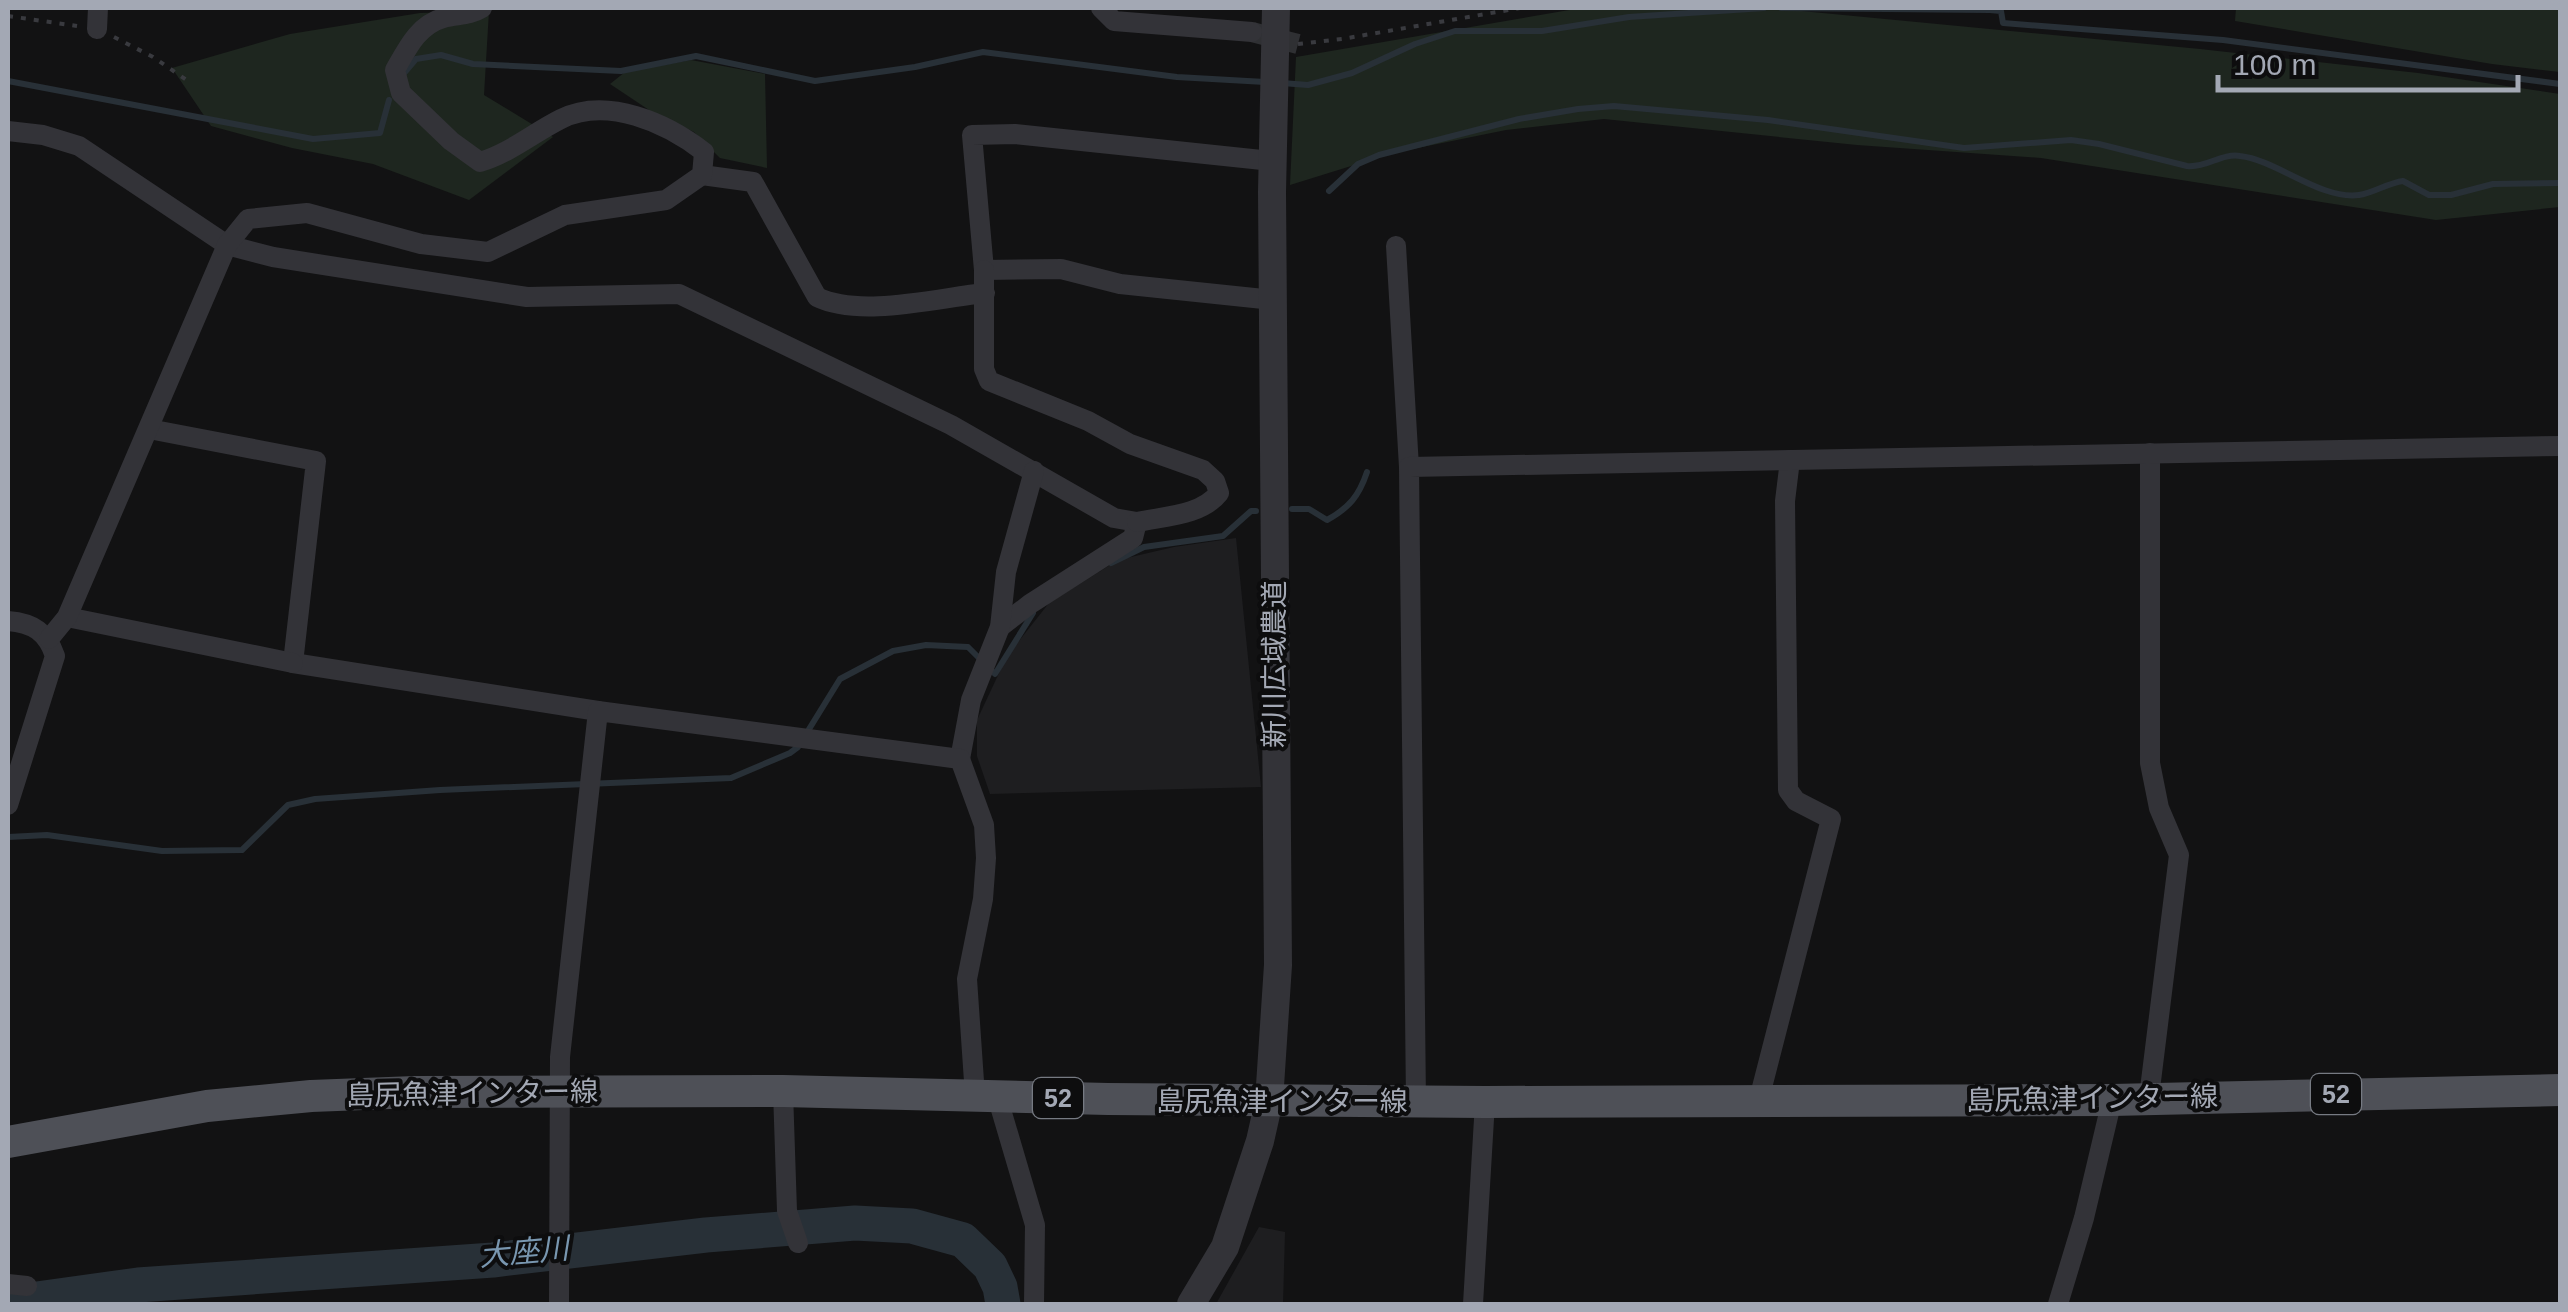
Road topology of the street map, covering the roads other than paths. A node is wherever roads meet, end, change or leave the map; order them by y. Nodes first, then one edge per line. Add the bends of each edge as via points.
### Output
1 (482, 8) edge
2 (1101, 8) edge
3 (1276, 8) edge
4 (1252, 32) tunnel mouth
5 (8, 132) edge
6 (1272, 161) junction
7 (702, 174) junction
8 (228, 245) junction
9 (1396, 246) dead end
10 (984, 270) junction
11 (985, 293) junction
12 (1273, 300) junction
13 (149, 429) junction
14 (2560, 446) edge
15 (2150, 453) junction
16 (1790, 460) junction
17 (1409, 467) junction
18 (1034, 472) junction
19 (1137, 522) junction
20 (67, 618) junction
21 (8, 622) edge
22 (1000, 627) junction
23 (50, 640) junction
24 (293, 662) junction
25 (598, 711) junction
26 (960, 759) junction
27 (8, 805) edge
28 (560, 1090) junction
29 (2560, 1090) edge
30 (783, 1091) junction
31 (986, 1096) junction
32 (2149, 1098) junction
33 (1759, 1099) junction
34 (2112, 1100) junction
35 (1269, 1101) junction
36 (1416, 1102) junction
37 (1485, 1102) junction
38 (8, 1142) edge
39 (798, 1243) dead end
40 (559, 1304) edge
41 (1034, 1304) edge
42 (1192, 1304) edge
43 (1472, 1304) edge
44 (2058, 1304) edge

1 - 7 street via 428,24 395,70 400,92 450,142 480,162 564,117 597,108 678,132 704,152
2 - 4 street via 1114,21
3 - 6 street, 新川広域農道
5 - 8 street via 80,146
6 - 10 street via 972,135
6 - 12 street, 新川広域農道
7 - 8 street via 666,200 565,214 488,252 421,244 308,213 248,219
7 - 11 street via 753,182 818,297 835,306
8 - 13 street
8 - 18 street via 527,297 679,294 951,424
9 - 17 street
10 - 11 street
10 - 12 street via 1061,270 1120,284
11 - 19 street via 988,381 1203,470 1219,493 1200,509
12 - 35 street, 新川広域農道 via 1278,965
13 - 20 street
13 - 24 street via 316,461
14 - 15 street
15 - 16 street
15 - 32 street via 2150,763 2179,855
16 - 17 street
16 - 33 street via 1788,790 1831,819
17 - 36 street
18 - 19 street via 1114,518
18 - 22 street via 1006,572
19 - 22 street via 1133,538
20 - 23 street
20 - 24 street
21 - 23 street via 29,623
22 - 26 street via 970,700
23 - 27 street via 55,656
24 - 25 street
25 - 26 street
25 - 28 street
26 - 31 street via 984,825 983,900 968,979
28 - 30 main road, 島尻魚津インター線 / 52
28 - 38 main road, 島尻魚津インター線 / 52 via 311,1096 208,1106
28 - 40 street
29 - 32 main road, 島尻魚津インター線 / 52
30 - 31 main road, 島尻魚津インター線 / 52
30 - 39 street via 787,1210
31 - 35 main road, 島尻魚津インター線 / 52
31 - 41 street via 1035,1225
32 - 34 main road, 島尻魚津インター線 / 52
33 - 34 main road, 島尻魚津インター線 / 52
33 - 37 main road, 島尻魚津インター線 / 52
34 - 44 street
35 - 36 main road, 島尻魚津インター線 / 52
35 - 42 street, 新川広域農道 via 1224,1248
36 - 37 main road, 島尻魚津インター線 / 52
37 - 43 street

